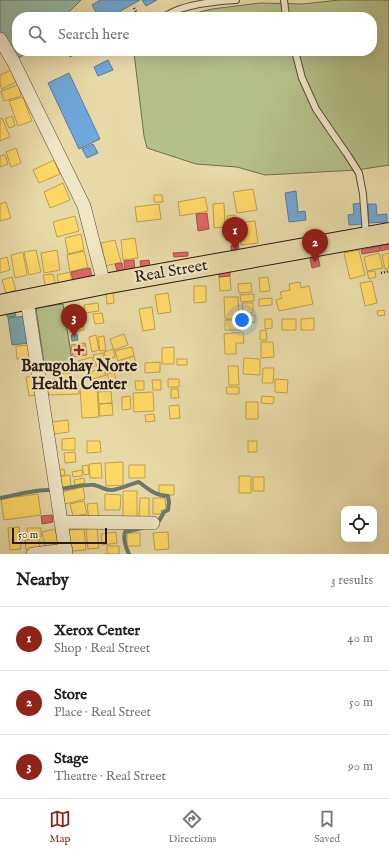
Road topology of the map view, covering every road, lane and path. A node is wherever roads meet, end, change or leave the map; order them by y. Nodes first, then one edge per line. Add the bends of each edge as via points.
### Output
1 (236, 0) edge
2 (284, 0) edge
3 (134, 8) dead end
4 (136, 12) edge
5 (174, 12) edge
6 (285, 12) edge
7 (0, 39) edge
8 (296, 56) edge
9 (389, 233) edge
10 (366, 237) junction
11 (389, 271) edge
12 (381, 273) dead end
13 (104, 284) junction
14 (27, 300) junction
15 (0, 305) edge
16 (62, 522) junction
17 (153, 523) dead end
18 (66, 552) edge
19 (33, 554) edge

1 - 5 lane via 198,5
2 - 6 lane
3 - 4 path
7 - 13 street via 84,206
8 - 10 lane via 302,78 316,109 359,173
9 - 10 main road, Real Street
10 - 13 main road, Real Street
11 - 12 path
13 - 14 main road, Real Street
14 - 15 main road, Real Street
14 - 16 street
16 - 17 street
16 - 18 street
18 - 19 street

